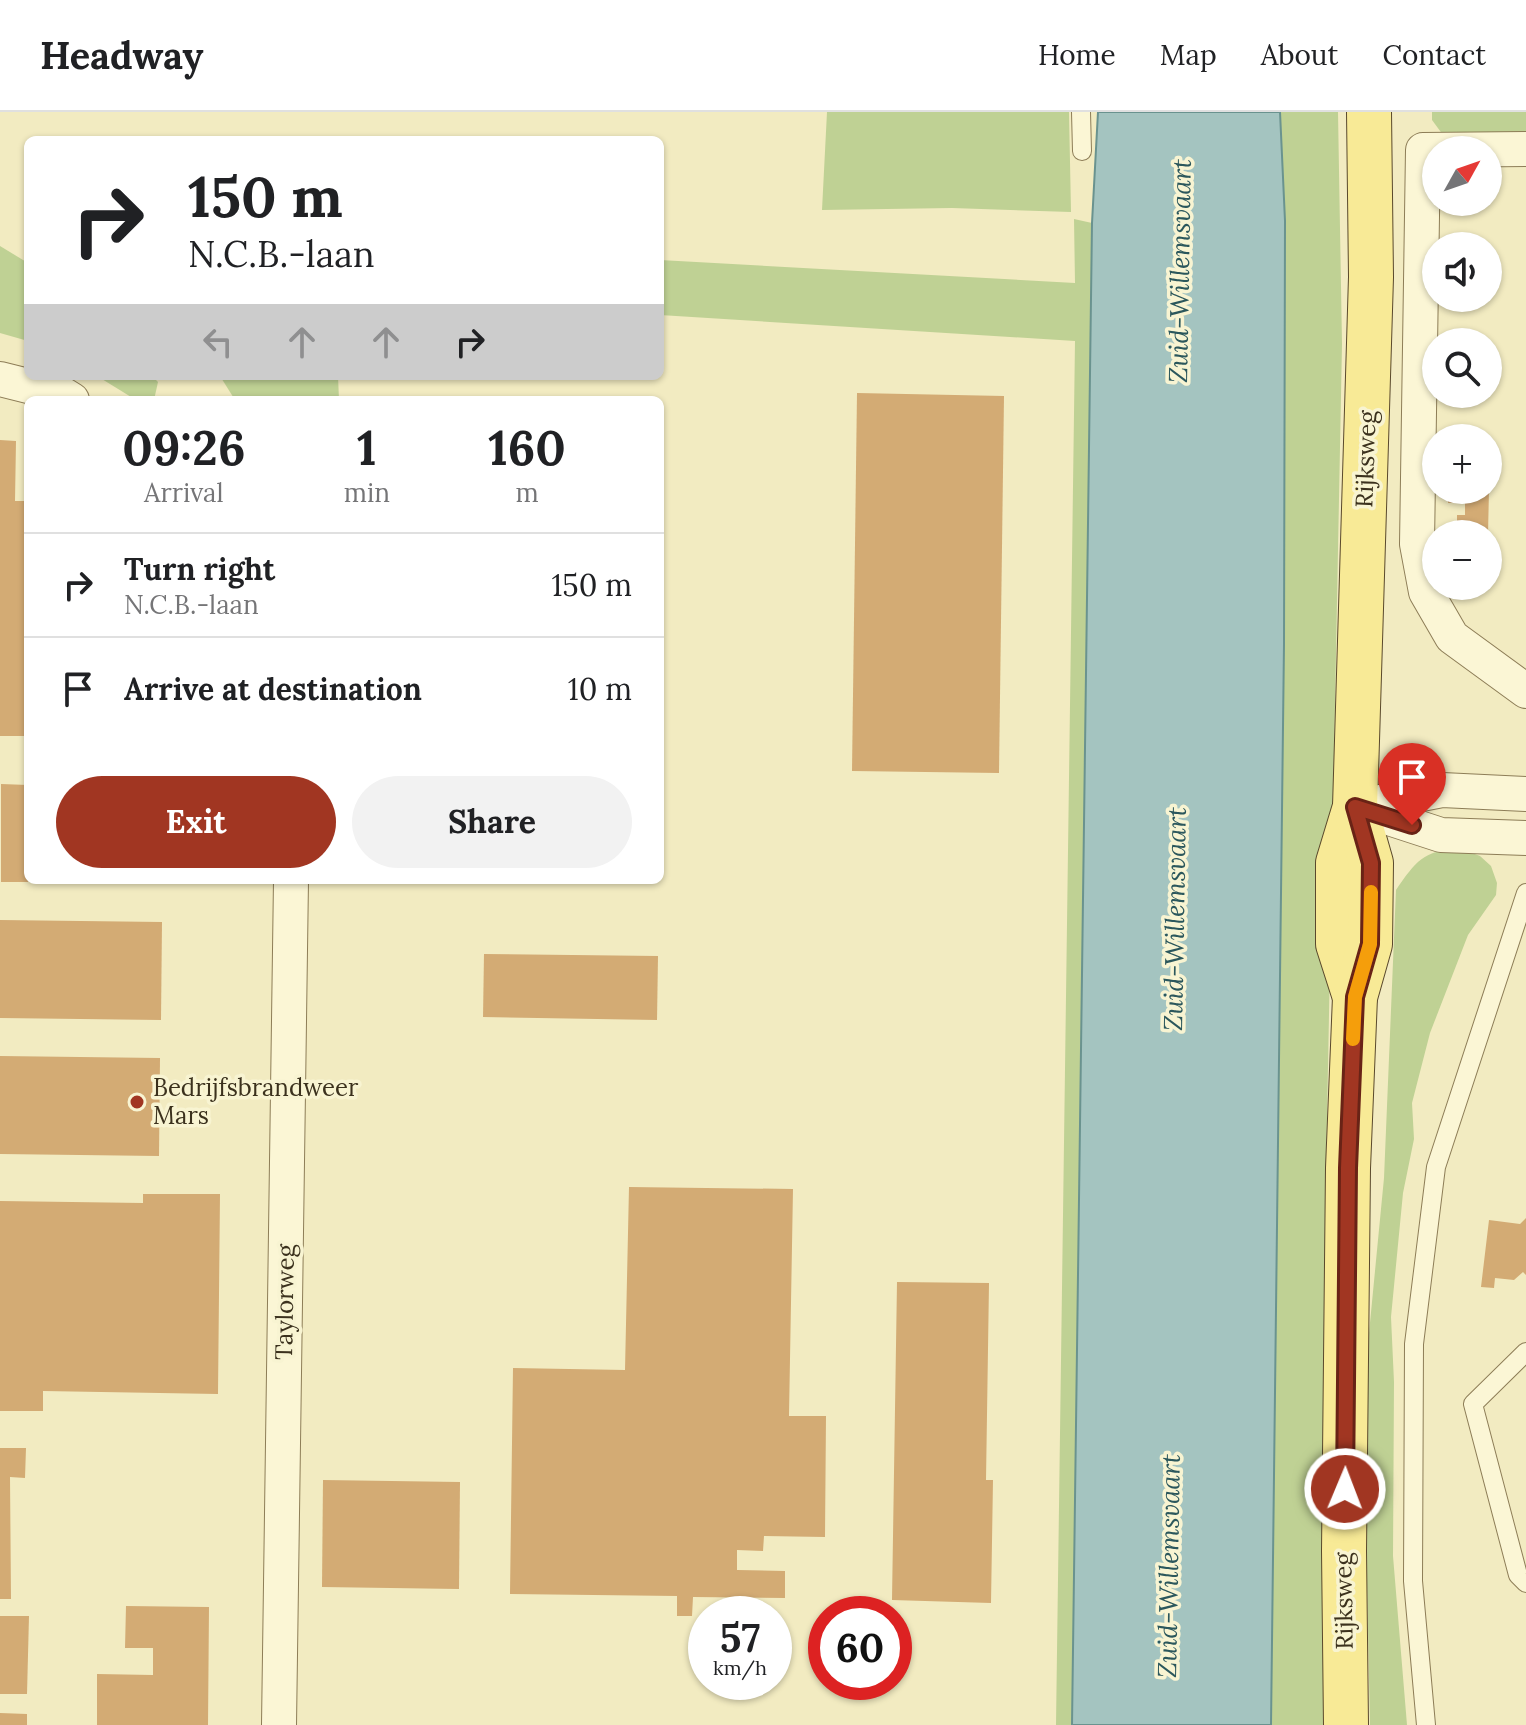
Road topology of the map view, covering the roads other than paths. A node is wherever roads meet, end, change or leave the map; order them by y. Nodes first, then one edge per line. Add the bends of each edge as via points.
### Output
1 (1081, 112) edge
2 (1369, 112) edge
3 (1526, 149) edge
4 (1082, 151) dead end
5 (0, 379) edge
6 (66, 396) edge
7 (1526, 691) edge
8 (1526, 794) edge
9 (1355, 807) junction
10 (1526, 838) edge
11 (291, 884) edge
12 (1526, 893) edge
13 (1526, 1352) edge
14 (1526, 1583) edge
15 (279, 1725) edge
16 (1346, 1725) edge
17 (1426, 1725) edge

1 - 4 lane
2 - 9 main road, Rijksweg via 1371,277
3 - 7 street via 1423,150 1417,544 1426,592 1452,637
5 - 6 street
8 - 9 street via 1442,790
9 - 10 street via 1441,835
9 - 16 main road, Rijksweg via 1338,863 1338,944 1355,997 1348,1168
11 - 15 street, Taylorweg
12 - 17 lane via 1436,1167 1414,1344 1413,1581
13 - 14 lane via 1473,1404 1518,1575

